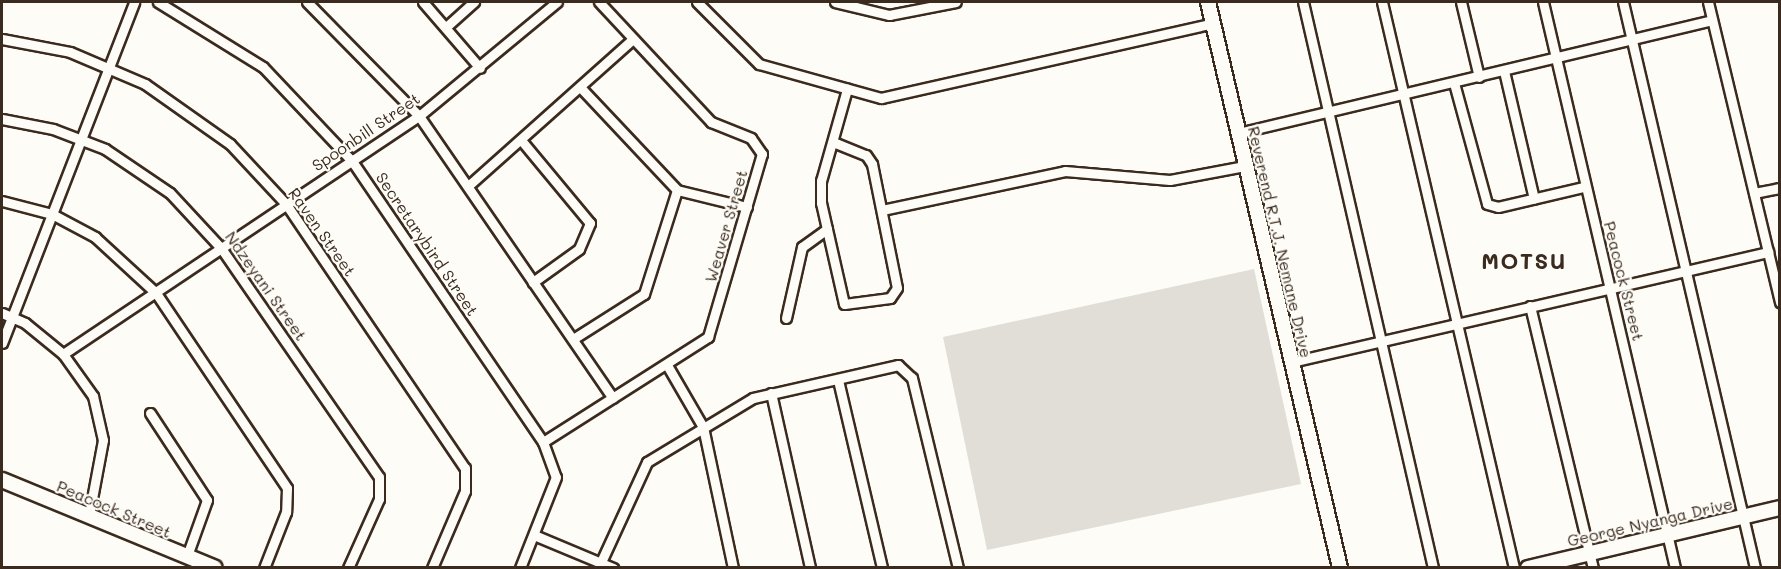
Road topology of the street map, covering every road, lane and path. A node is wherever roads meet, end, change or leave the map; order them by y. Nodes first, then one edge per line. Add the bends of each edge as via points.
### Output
1 (134, 2) edge
2 (158, 2) edge
3 (307, 2) edge
4 (423, 2) edge
5 (474, 2) edge
6 (557, 2) edge
7 (599, 2) edge
8 (697, 2) edge
9 (835, 2) edge
10 (957, 2) edge
11 (1208, 2) edge
12 (1303, 2) edge
13 (1382, 2) edge
14 (1461, 2) edge
15 (1543, 2) edge
16 (1623, 2) edge
17 (1708, 2) edge
18 (1712, 20) junction
19 (1214, 23) junction
20 (446, 27) junction
21 (2, 39) edge
22 (633, 39) junction
23 (1632, 40) junction
24 (1556, 58) junction
25 (110, 67) junction
26 (480, 68) junction
27 (1504, 71) junction
28 (1479, 77) junction
29 (1454, 83) junction
30 (580, 87) junction
31 (847, 89) junction
32 (1403, 94) junction
33 (1328, 111) junction
34 (419, 116) junction
35 (2, 119) edge
36 (1238, 133) junction
37 (82, 138) junction
38 (521, 140) junction
39 (833, 142) junction
40 (352, 160) junction
41 (1245, 166) junction
42 (468, 186) junction
43 (1584, 187) junction
44 (1779, 188) edge
45 (677, 190) junction
46 (1754, 193) junction
47 (1534, 199) junction
48 (2, 201) edge
49 (286, 204) junction
50 (747, 207) junction
51 (882, 210) junction
52 (52, 214) junction
53 (827, 229) junction
54 (221, 248) junction
55 (1768, 252) junction
56 (1687, 271) junction
57 (533, 282) junction
58 (1608, 287) junction
59 (156, 293) junction
60 (1779, 303) edge
61 (1530, 306) junction
62 (2, 313) edge
63 (12, 315) junction
64 (786, 318) dead end
65 (1457, 323) junction
66 (573, 339) junction
67 (1380, 340) junction
68 (2, 343) edge
69 (63, 354) junction
70 (1291, 362) junction
71 (667, 365) junction
72 (838, 380) junction
73 (771, 393) junction
74 (613, 398) junction
75 (150, 413) dead end
76 (703, 427) junction
77 (543, 441) junction
78 (2, 480) edge
79 (1779, 508) edge
80 (89, 515) junction
81 (1743, 517) junction
82 (534, 535) junction
83 (1668, 536) junction
84 (187, 556) junction
85 (1592, 560) edge
86 (601, 562) junction
87 (214, 567) edge
88 (264, 567) edge
89 (348, 567) edge
90 (432, 567) edge
91 (520, 567) edge
92 (613, 567) edge
93 (733, 567) edge
94 (810, 567) edge
95 (882, 567) edge
96 (958, 567) edge
97 (1338, 567) edge
98 (1432, 567) edge
99 (1514, 567) edge
100 (1528, 567) edge
101 (1675, 567) edge
102 (1755, 567) edge

1 - 25 street
2 - 40 street, Secretarybird Street via 263,67
3 - 34 street
4 - 20 street
5 - 20 street
6 - 26 street, Spoonbill Street
7 - 22 street, Weaver Street
8 - 31 street via 752,60
9 - 10 street via 889,15
11 - 19 street, Reverend R.T.J. Nemane Drive
12 - 33 street
13 - 32 street
14 - 28 street
15 - 24 street, Peacock Street
16 - 23 street
17 - 18 street
18 - 23 street
18 - 46 street
19 - 31 street via 902,97
19 - 36 street, Reverend R.T.J. Nemane Drive
20 - 26 street
21 - 25 street, Raven Street via 70,52
22 - 30 street
22 - 50 street, Weaver Street via 711,122 752,138 761,148
23 - 24 street
23 - 56 street
24 - 27 street
24 - 43 street, Peacock Street
25 - 37 street
25 - 49 street, Raven Street via 201,120
26 - 34 street, Spoonbill Street
27 - 28 street
27 - 47 street
28 - 29 street
29 - 32 street
29 - 47 street via 1484,200 1498,207
30 - 38 street
30 - 45 street
31 - 39 street
32 - 33 street
32 - 65 street
33 - 36 street
33 - 67 street
34 - 40 street, Spoonbill Street
34 - 42 street
35 - 37 street, Ndzeyani Street
36 - 41 street, Reverend R.T.J. Nemane Drive
37 - 52 street
37 - 54 street, Ndzeyani Street via 170,193
38 - 42 street
38 - 57 street via 590,222 579,249
39 - 51 street via 870,159
39 - 53 street via 820,190
40 - 49 street, Spoonbill Street
40 - 77 street, Secretarybird Street
41 - 51 street via 1170,180 1065,171
41 - 70 street, Reverend R.T.J. Nemane Drive
42 - 57 street
43 - 47 street
43 - 58 street, Peacock Street
44 - 46 street
45 - 50 street
45 - 66 street via 644,294
46 - 55 street
48 - 52 street
49 - 54 street, Spoonbill Street
49 - 90 street, Raven Street via 465,468 465,491
50 - 71 street, Weaver Street via 708,337
51 - 53 street via 897,288 890,298 844,304
52 - 59 street via 109,247
52 - 63 street
53 - 64 street via 802,247
54 - 59 street, Spoonbill Street
54 - 89 street, Ndzeyani Street via 378,477 379,499
55 - 56 street
55 - 60 street
56 - 58 street
56 - 81 street
57 - 66 street
58 - 61 street
58 - 83 street, Peacock Street
59 - 69 street, Spoonbill Street
59 - 88 street via 287,488 286,512
61 - 65 street
61 - 85 street
62 - 63 street
63 - 68 street
63 - 69 street
65 - 67 street
65 - 99 street
66 - 74 street
67 - 70 street
67 - 98 street
69 - 80 street via 87,384 101,426 101,465
70 - 97 street, Reverend R.T.J. Nemane Drive
71 - 74 street, Weaver Street
71 - 76 street
72 - 73 street
72 - 95 street
72 - 96 street via 898,365 910,373
73 - 76 street
73 - 94 street
74 - 77 street, Weaver Street
75 - 84 street via 207,501
76 - 86 street via 642,466
76 - 93 street
77 - 82 street, Secretarybird Street via 556,477
78 - 80 street, Peacock Street
79 - 81 street, George Nyanga Drive
80 - 84 street, Peacock Street
81 - 83 street, George Nyanga Drive
81 - 102 street
82 - 86 street
82 - 91 street, Secretarybird Street
83 - 85 street, George Nyanga Drive
83 - 101 street, Peacock Street
84 - 87 street, Peacock Street
85 - 100 street, George Nyanga Drive
86 - 92 street

